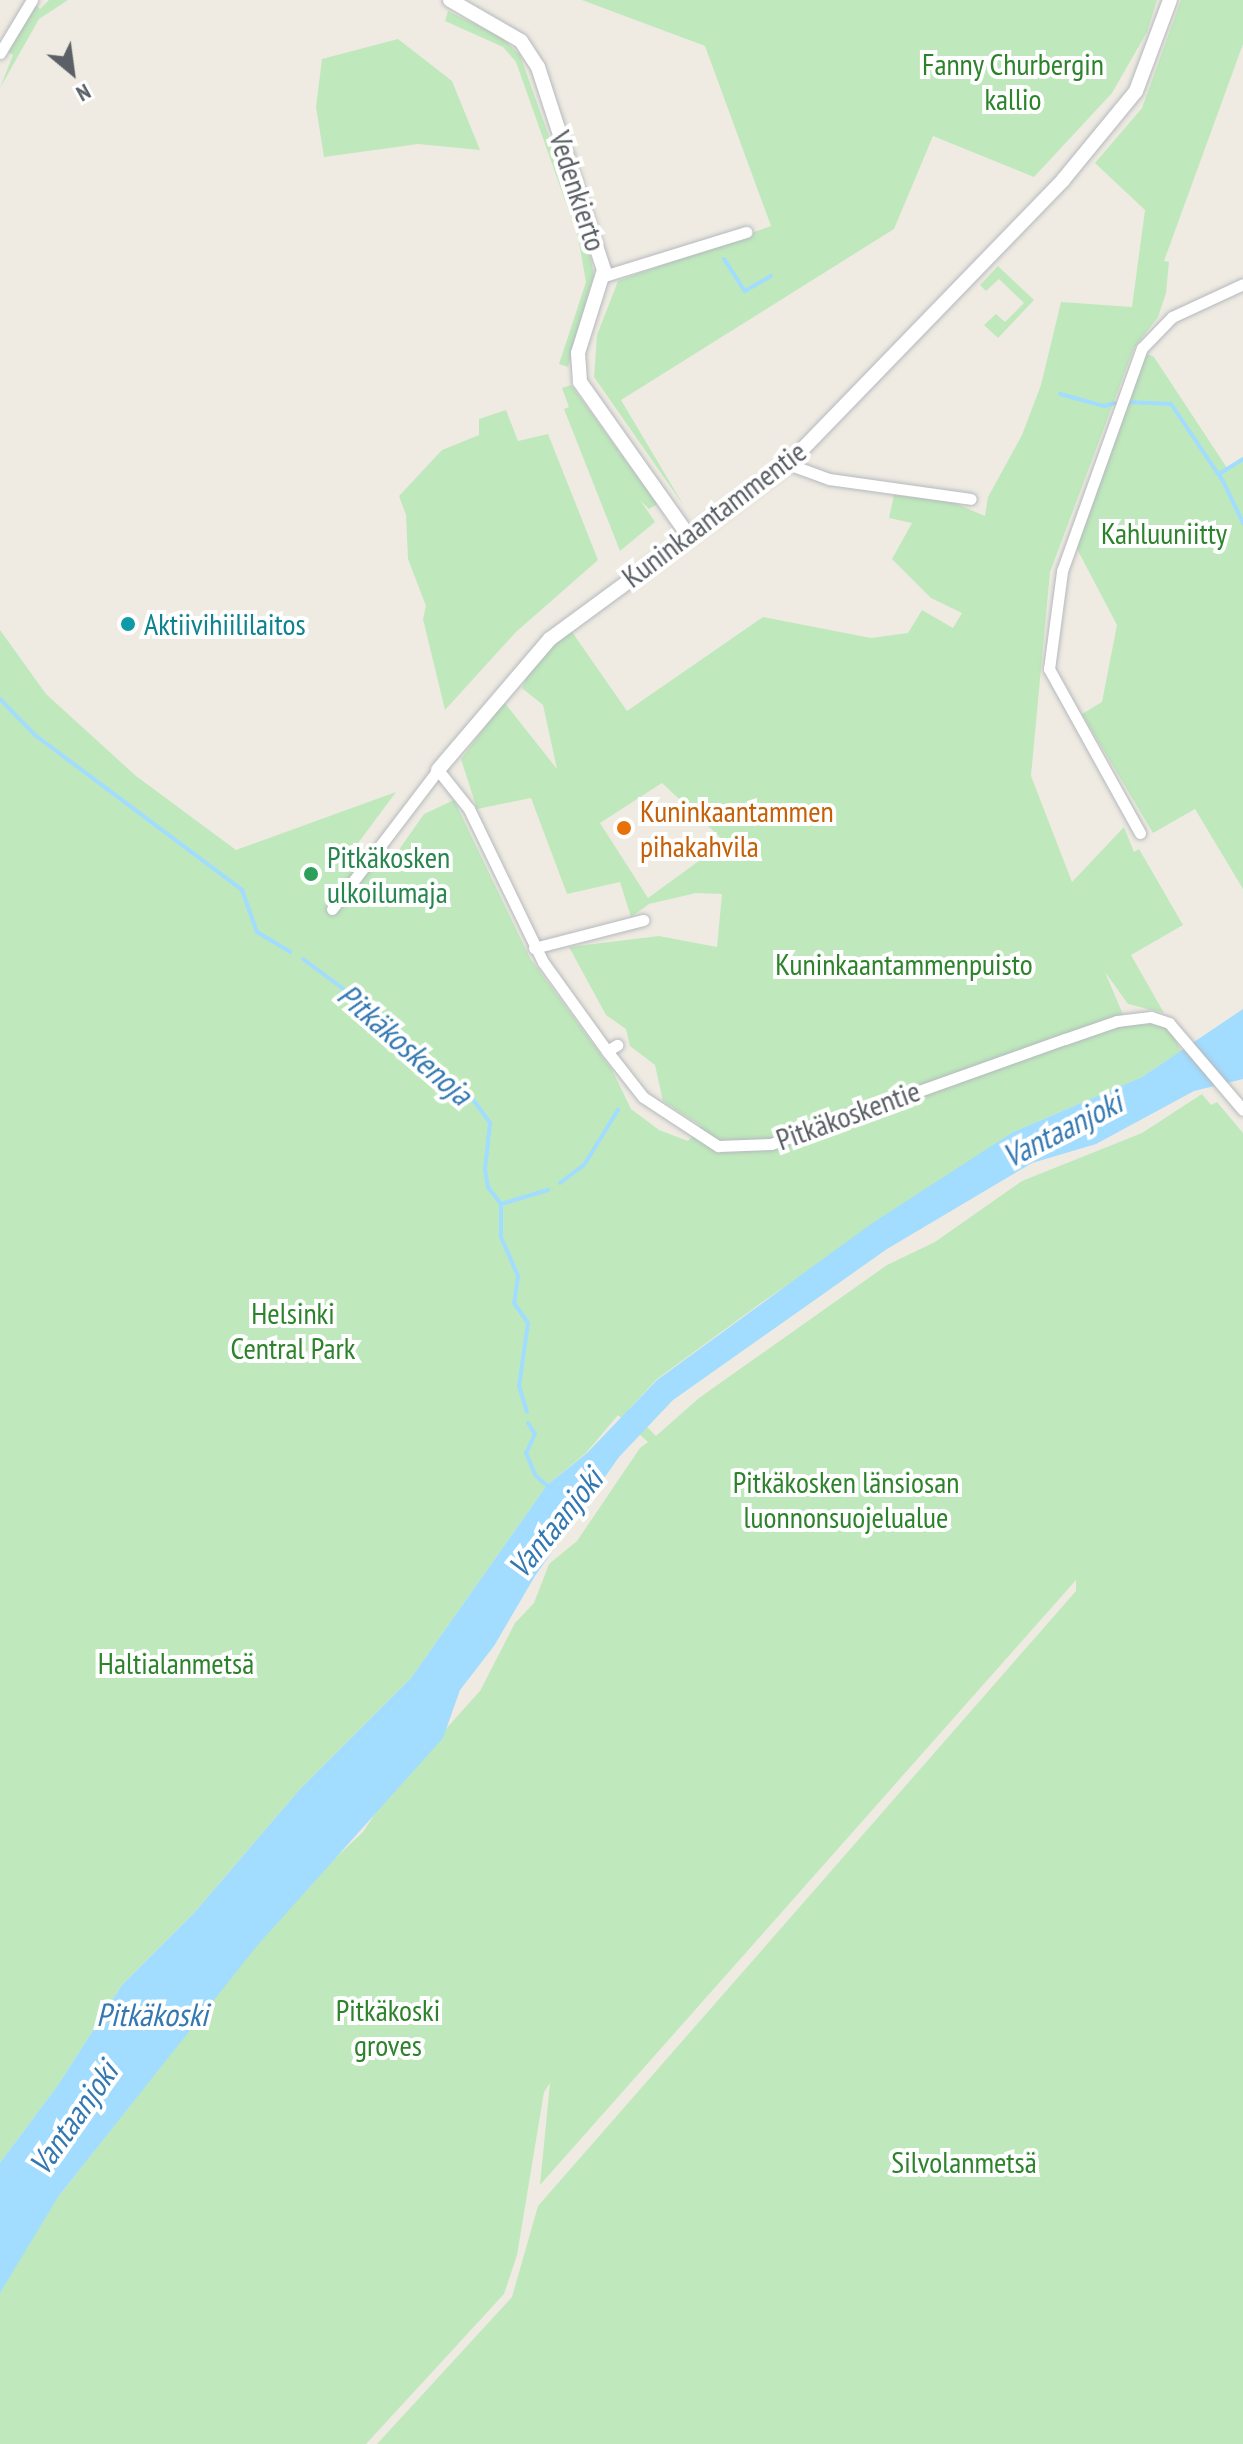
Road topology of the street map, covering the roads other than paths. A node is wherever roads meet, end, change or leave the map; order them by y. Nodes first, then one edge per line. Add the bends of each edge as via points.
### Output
1 (32, 0) edge
2 (450, 0) edge
3 (1170, 0) edge
4 (0, 53) edge
5 (746, 232) dead end
6 (604, 276) junction
7 (1243, 284) edge
8 (788, 464) junction
9 (975, 496) dead end
10 (688, 535) junction
11 (438, 770) junction
12 (1140, 833) dead end
13 (332, 909) dead end
14 (643, 920) dead end
15 (534, 948) junction
16 (1239, 1105) edge

1 - 4 street
2 - 6 street, Vedenkierto via 507,31 531,53
3 - 8 street, Kuninkaantammentie via 1136,91 1102,137
5 - 6 street
6 - 10 street, Vedenkierto via 578,353 580,382
7 - 12 street via 1162,323 1142,348 1062,571 1049,669
8 - 9 street via 829,479
8 - 10 street, Kuninkaantammentie
10 - 11 street, Kuninkaantammentie via 550,639
11 - 13 street, Kuninkaantammentie
11 - 15 street, Pitkäkoskentie via 469,809
14 - 15 street
15 - 16 street, Pitkäkoskentie via 612,1048 631,1085 712,1145 752,1147 1117,1021 1163,1020

